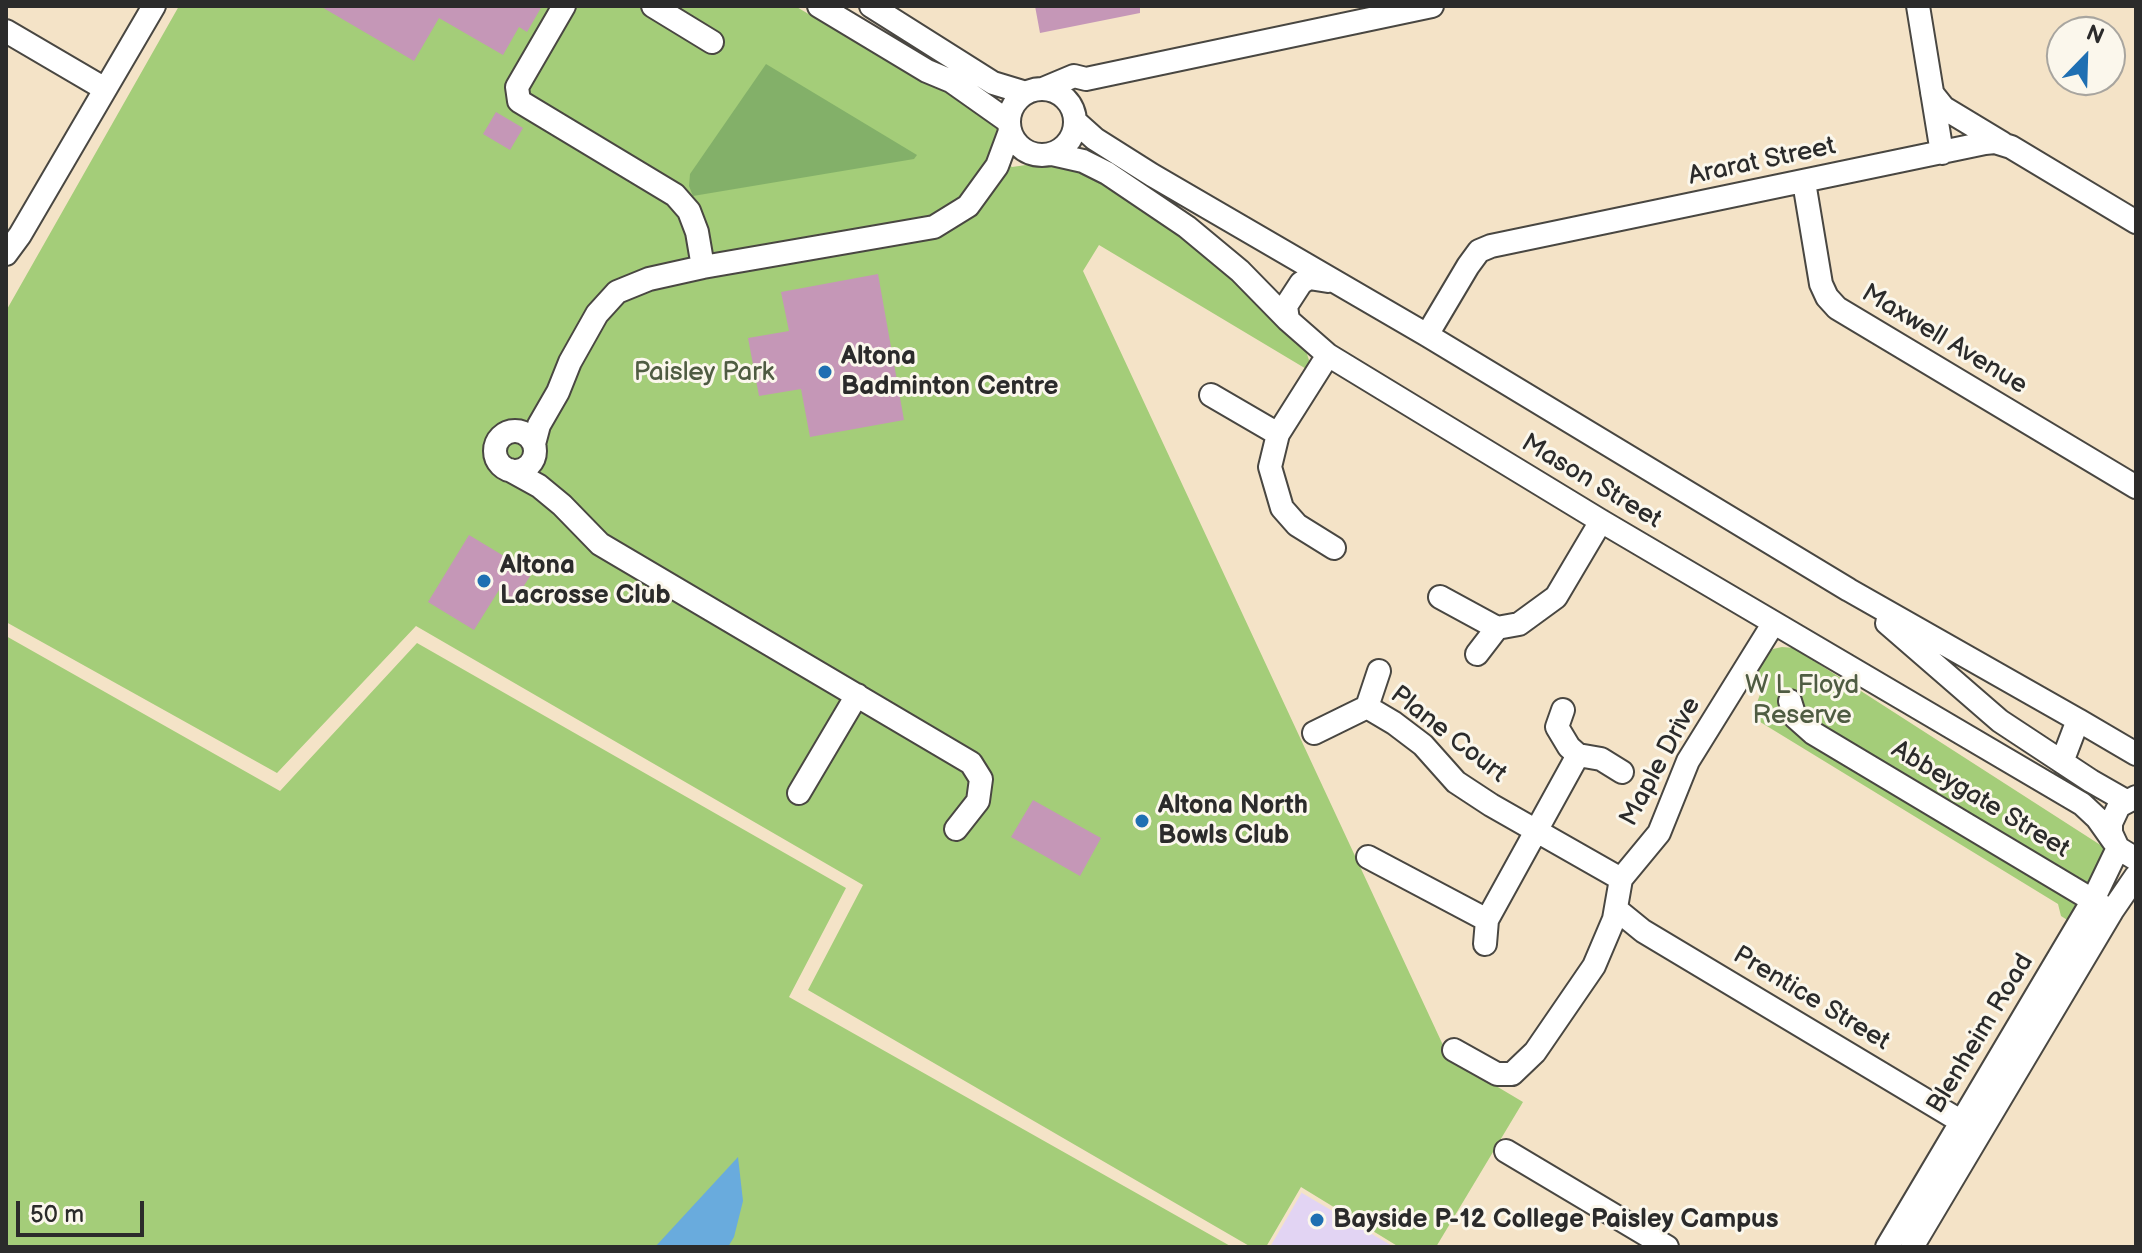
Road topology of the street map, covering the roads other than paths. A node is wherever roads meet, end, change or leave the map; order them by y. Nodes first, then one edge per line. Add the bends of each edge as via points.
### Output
1 (154, 6) edge
2 (564, 6) edge
3 (653, 6) edge
4 (819, 6) edge
5 (871, 6) edge
6 (1432, 6) edge
7 (1918, 6) edge
8 (1364, 13) edge
9 (6, 31) edge
10 (712, 42) dead end
11 (1086, 79) junction
12 (105, 89) junction
13 (1034, 91) junction
14 (1932, 93) junction
15 (1075, 118) junction
16 (1010, 126) junction
17 (2003, 144) junction
18 (1942, 153) junction
19 (1045, 154) junction
20 (997, 166) junction
21 (1804, 182) junction
22 (2136, 222) edge
23 (20, 235) junction
24 (6, 254) edge
25 (6, 266) edge
26 (703, 267) junction
27 (1334, 283) junction
28 (1288, 320) junction
29 (1427, 335) junction
30 (1328, 355) junction
31 (570, 362) junction
32 (1211, 395) dead end
33 (511, 431) junction
34 (1278, 434) junction
35 (534, 448) junction
36 (510, 470) junction
37 (2136, 487) edge
38 (562, 505) junction
39 (1601, 521) junction
40 (1334, 548) dead end
41 (1849, 590) junction
42 (1440, 597) dead end
43 (1773, 624) junction
44 (1497, 628) junction
45 (1477, 654) dead end
46 (1379, 671) dead end
47 (857, 695) junction
48 (1790, 701) dead end
49 (1367, 707) junction
50 (1563, 710) dead end
51 (2078, 720) junction
52 (1314, 733) dead end
53 (2136, 754) edge
54 (1578, 755) junction
55 (2062, 762) junction
56 (1622, 772) dead end
57 (799, 793) dead end
58 (2131, 799) edge
59 (956, 829) dead end
60 (1536, 829) junction
61 (2122, 850) edge
62 (1368, 857) dead end
63 (2136, 876) edge
64 (1621, 879) junction
65 (2102, 906) junction
66 (1616, 909) junction
67 (1487, 920) junction
68 (1485, 944) dead end
69 (1454, 1050) dead end
70 (1970, 1127) junction
71 (1506, 1151) dead end
72 (1667, 1247) edge
73 (1887, 1247) edge
74 (1912, 1247) edge

1 - 12 street
2 - 26 street via 517,87 519,101 675,195 689,211
3 - 10 street
4 - 16 street via 951,81
5 - 13 street via 993,83
6 - 8 street
7 - 14 street
8 - 11 street
9 - 12 street
11 - 13 street via 1069,77
11 - 15 street
12 - 23 street
13 - 15 street via 1059,93
13 - 16 street via 1014,105
14 - 17 street via 1944,108
14 - 18 street
15 - 19 street via 1067,145
15 - 27 street, Mason Street via 1095,139
16 - 19 street via 1023,149
16 - 20 street
17 - 18 street, Ararat Street
17 - 22 street
18 - 21 street, Ararat Street
19 - 20 street
19 - 28 street, Mason Street via 1083,161 1107,173 1187,227
20 - 26 street via 968,206 934,227
21 - 29 street, Ararat Street via 1491,246 1479,251 1468,266
21 - 37 street, Maxwell Avenue via 1821,284 1837,308
23 - 24 street
23 - 25 street
26 - 31 street via 617,292 597,314
27 - 28 street via 1309,278 1301,283 1286,306
27 - 29 street, Mason Street
28 - 30 street, Mason Street
29 - 41 street, Mason Street
30 - 34 street
30 - 39 street, Mason Street
31 - 33 street via 539,405
31 - 35 street via 539,425
32 - 34 street
33 - 35 street via 527,435
33 - 36 street via 499,437 494,450 499,463
34 - 40 street via 1270,467 1282,508 1297,525
35 - 36 street via 527,467
35 - 38 street via 537,464
36 - 38 street
38 - 47 street via 600,544
39 - 43 street, Mason Street
39 - 44 street via 1556,597 1519,624
41 - 51 street, Mason Street
41 - 55 street, Mason Street via 2000,721
42 - 44 street
43 - 61 street, Mason Street via 2082,804
43 - 64 street, Maple Drive via 1688,761 1659,833
44 - 45 street
46 - 49 street, Plane Court
47 - 57 street
47 - 59 street via 971,763 981,779 978,801
48 - 65 street, Abbeygate Street via 1795,717 1813,733
49 - 52 street, Plane Court
49 - 60 street, Plane Court via 1423,745 1456,782
50 - 54 street via 1557,727
51 - 53 street, Mason Street
51 - 55 street
54 - 56 street via 1601,759
54 - 60 street
55 - 58 street, Mason Street
58 - 61 street, Blenheim Road via 2111,823
60 - 64 street, Plane Court
60 - 67 street
61 - 65 street, Blenheim Road
62 - 67 street
63 - 65 street, Blenheim Road
64 - 66 street
65 - 70 street, Blenheim Road
66 - 69 street via 1594,966 1535,1052 1512,1074 1497,1074
66 - 70 street, Prentice Street via 1643,931
67 - 68 street
70 - 73 street, Blenheim Road
70 - 74 street, Blenheim Road
71 - 72 street

